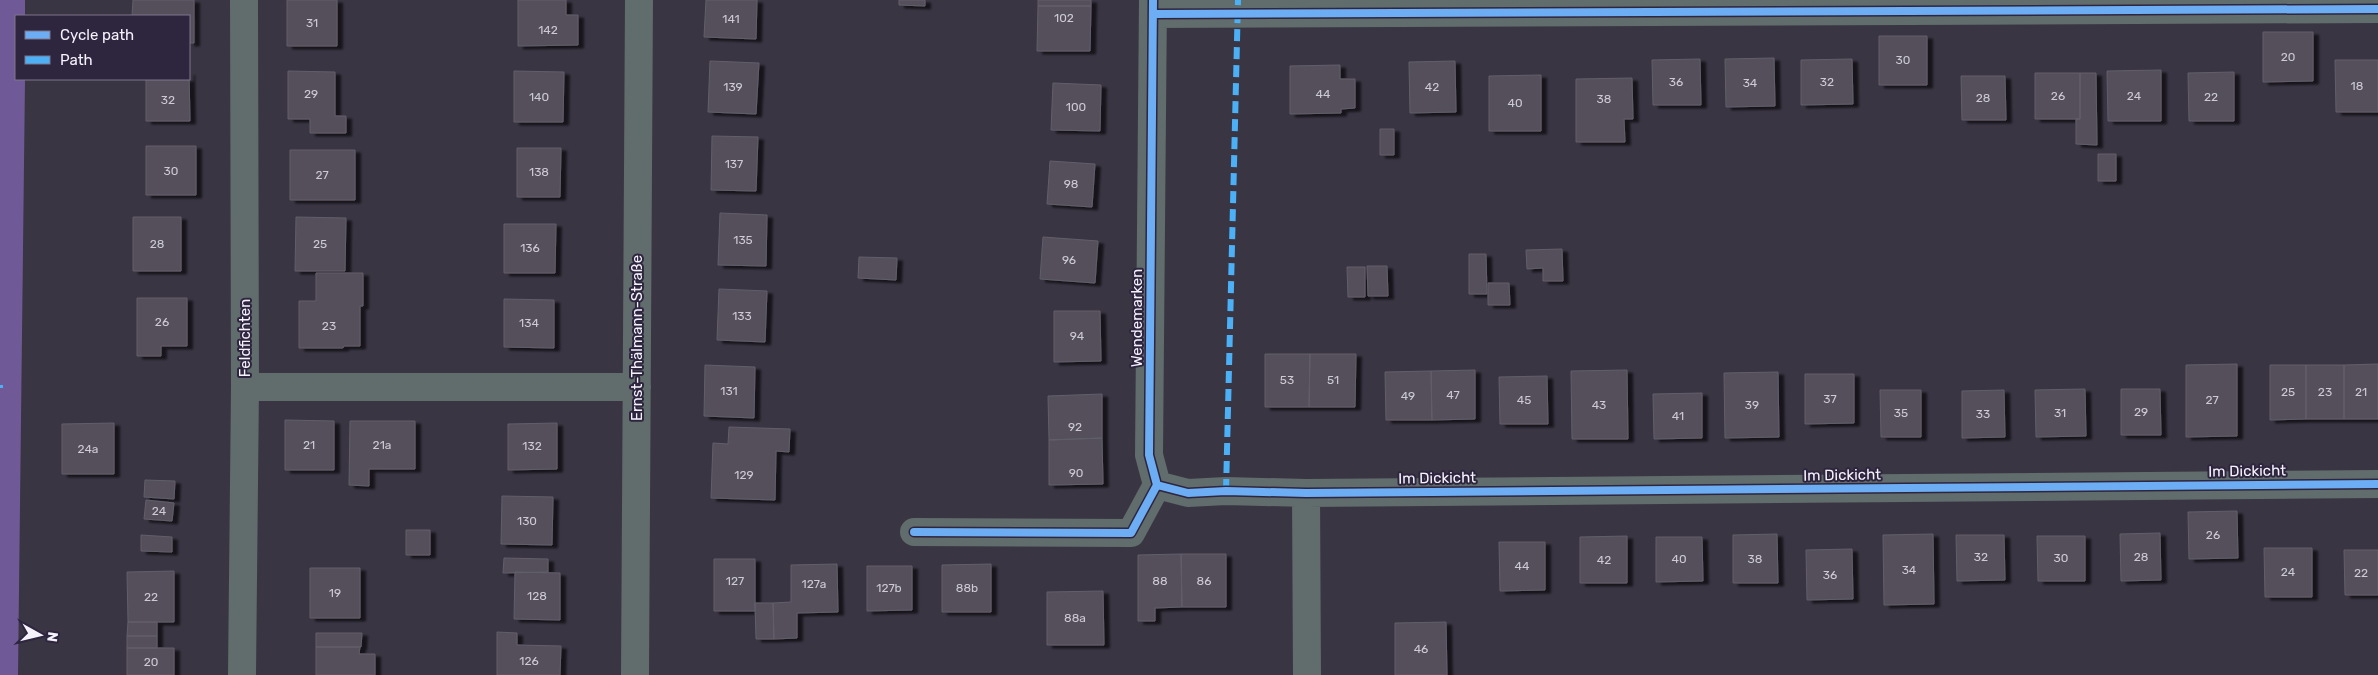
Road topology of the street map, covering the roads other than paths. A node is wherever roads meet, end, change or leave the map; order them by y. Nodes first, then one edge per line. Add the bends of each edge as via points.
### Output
1 (244, 0) edge
2 (639, 0) edge
3 (1153, 7) edge
4 (2378, 9) edge
5 (245, 387) junction
6 (637, 387) junction
7 (2378, 484) edge
8 (1157, 485) junction
9 (1306, 493) junction
10 (914, 532) dead end
11 (242, 675) edge
12 (635, 675) edge
13 (1307, 675) edge

1 - 5 street, Feldfichten
2 - 6 street, Ernst-Thälmann-Straße
3 - 4 street
3 - 8 street, Wendemarken via 1150,455
5 - 6 street
5 - 11 street, Feldfichten
6 - 12 street, Ernst-Thälmann-Straße
7 - 9 street, Im Dickicht
8 - 9 street via 1188,493
8 - 10 street via 1132,533
9 - 13 street

